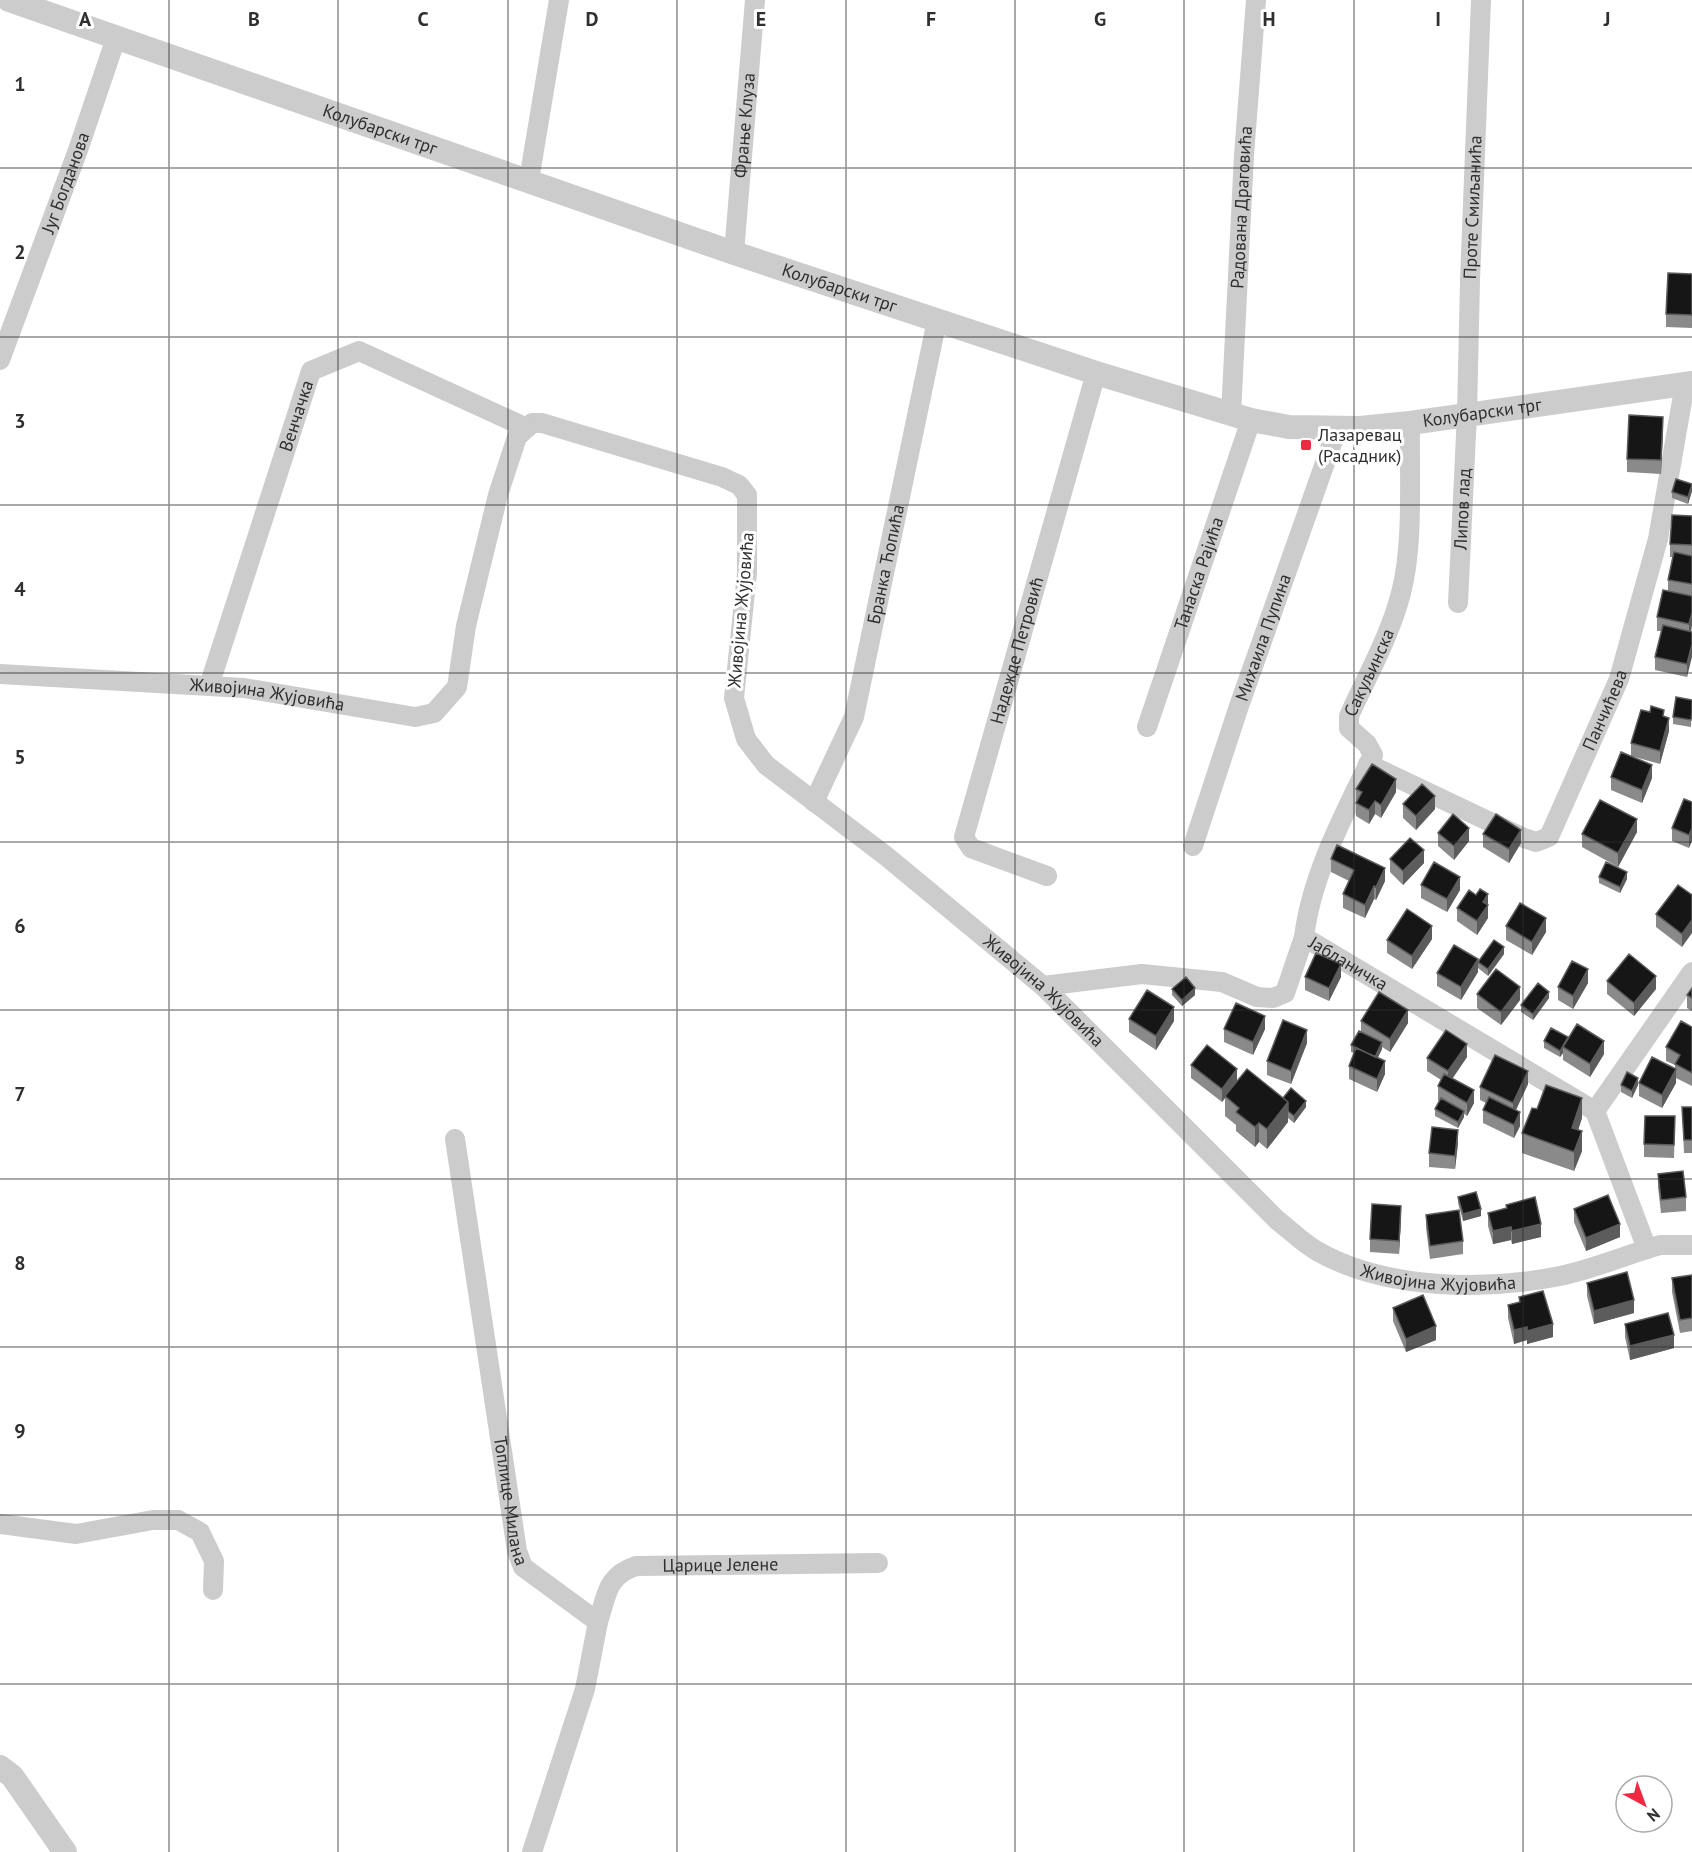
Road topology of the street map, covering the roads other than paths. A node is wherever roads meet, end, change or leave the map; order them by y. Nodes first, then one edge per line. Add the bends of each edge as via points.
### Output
1 (9, 0) edge
2 (559, 0) edge
3 (755, 0) edge
4 (1256, 0) edge
5 (1481, 0) edge
6 (116, 38) junction
7 (529, 180) junction
8 (734, 253) junction
9 (937, 320) junction
10 (0, 360) edge
11 (1096, 373) junction
12 (1689, 383) edge
13 (1467, 414) junction
14 (1241, 418) junction
15 (1410, 423) junction
16 (527, 428) junction
17 (1337, 429) junction
18 (1458, 603) dead end
19 (0, 674) edge
20 (209, 686) junction
21 (1147, 727) dead end
22 (1368, 764) junction
23 (814, 802) junction
24 (1193, 846) dead end
25 (1047, 876) dead end
26 (1304, 937) junction
27 (1692, 972) edge
28 (1043, 986) junction
29 (1595, 1111) junction
30 (455, 1139) dead end
31 (1692, 1245) edge
32 (1647, 1249) junction
33 (0, 1524) edge
34 (878, 1563) dead end
35 (213, 1590) dead end
36 (598, 1622) junction
37 (0, 1767) edge
38 (65, 1852) edge
39 (532, 1852) edge

1 - 6 street, Колубарски трг
2 - 7 street
3 - 8 street, Фрање Клуза
4 - 14 street, Радована Драговића via 1244,155
5 - 13 street, Проте Смиљанића
6 - 7 street, Колубарски трг
6 - 10 street, Југ Богданова
7 - 8 street, Колубарски трг
8 - 9 street, Колубарски трг
9 - 11 street, Колубарски трг
9 - 23 street, Бранка Ћопића via 854,717
11 - 14 street, Колубарски трг
11 - 25 street, Надежде Петровић via 964,837 970,848
12 - 13 street, Колубарски трг
12 - 22 street, Панчићева via 1658,539 1619,679 1549,837 1536,842 1524,838
13 - 15 street, Колубарски трг
13 - 18 street, Липов лад
14 - 17 street, Колубарски трг via 1288,427
14 - 21 street, Танаска Рајића
15 - 17 street, Колубарски трг
15 - 22 street, Сакуљинска via 1407,554 1401,592 1389,629 1349,716 1349,728 1367,744 1372,755
16 - 20 street, Живојина Жујовића via 517,437 498,495 466,626 457,687 434,713 415,717 244,688
16 - 20 street, Венчачка via 358,351 312,371
16 - 23 street, Живојина Жујовића via 532,423 542,423 740,485 747,495 747,573 734,698 746,739 766,765
17 - 24 street, Михаила Пупина
19 - 20 street, Живојина Жујовића
22 - 26 street via 1308,904
23 - 28 street, Живојина Жујовића via 886,856
26 - 28 street, Јабланичка via 1285,993 1273,998 1257,997 1222,982 1142,974
26 - 29 street, Јабланичка
27 - 29 street
28 - 32 street, Живојина Жујовића via 1277,1220 1317,1251 1358,1268 1407,1280 1458,1284 1515,1283 1563,1275
29 - 32 street
30 - 36 street, Топлице Милана via 517,1551 523,1567
31 - 32 street, Живојина Жујовића
33 - 35 street via 76,1534 153,1520 178,1520 200,1532 214,1561
34 - 36 street, Царице Јелене via 636,1566 612,1579
36 - 39 street via 585,1689
37 - 38 street via 12,1776

